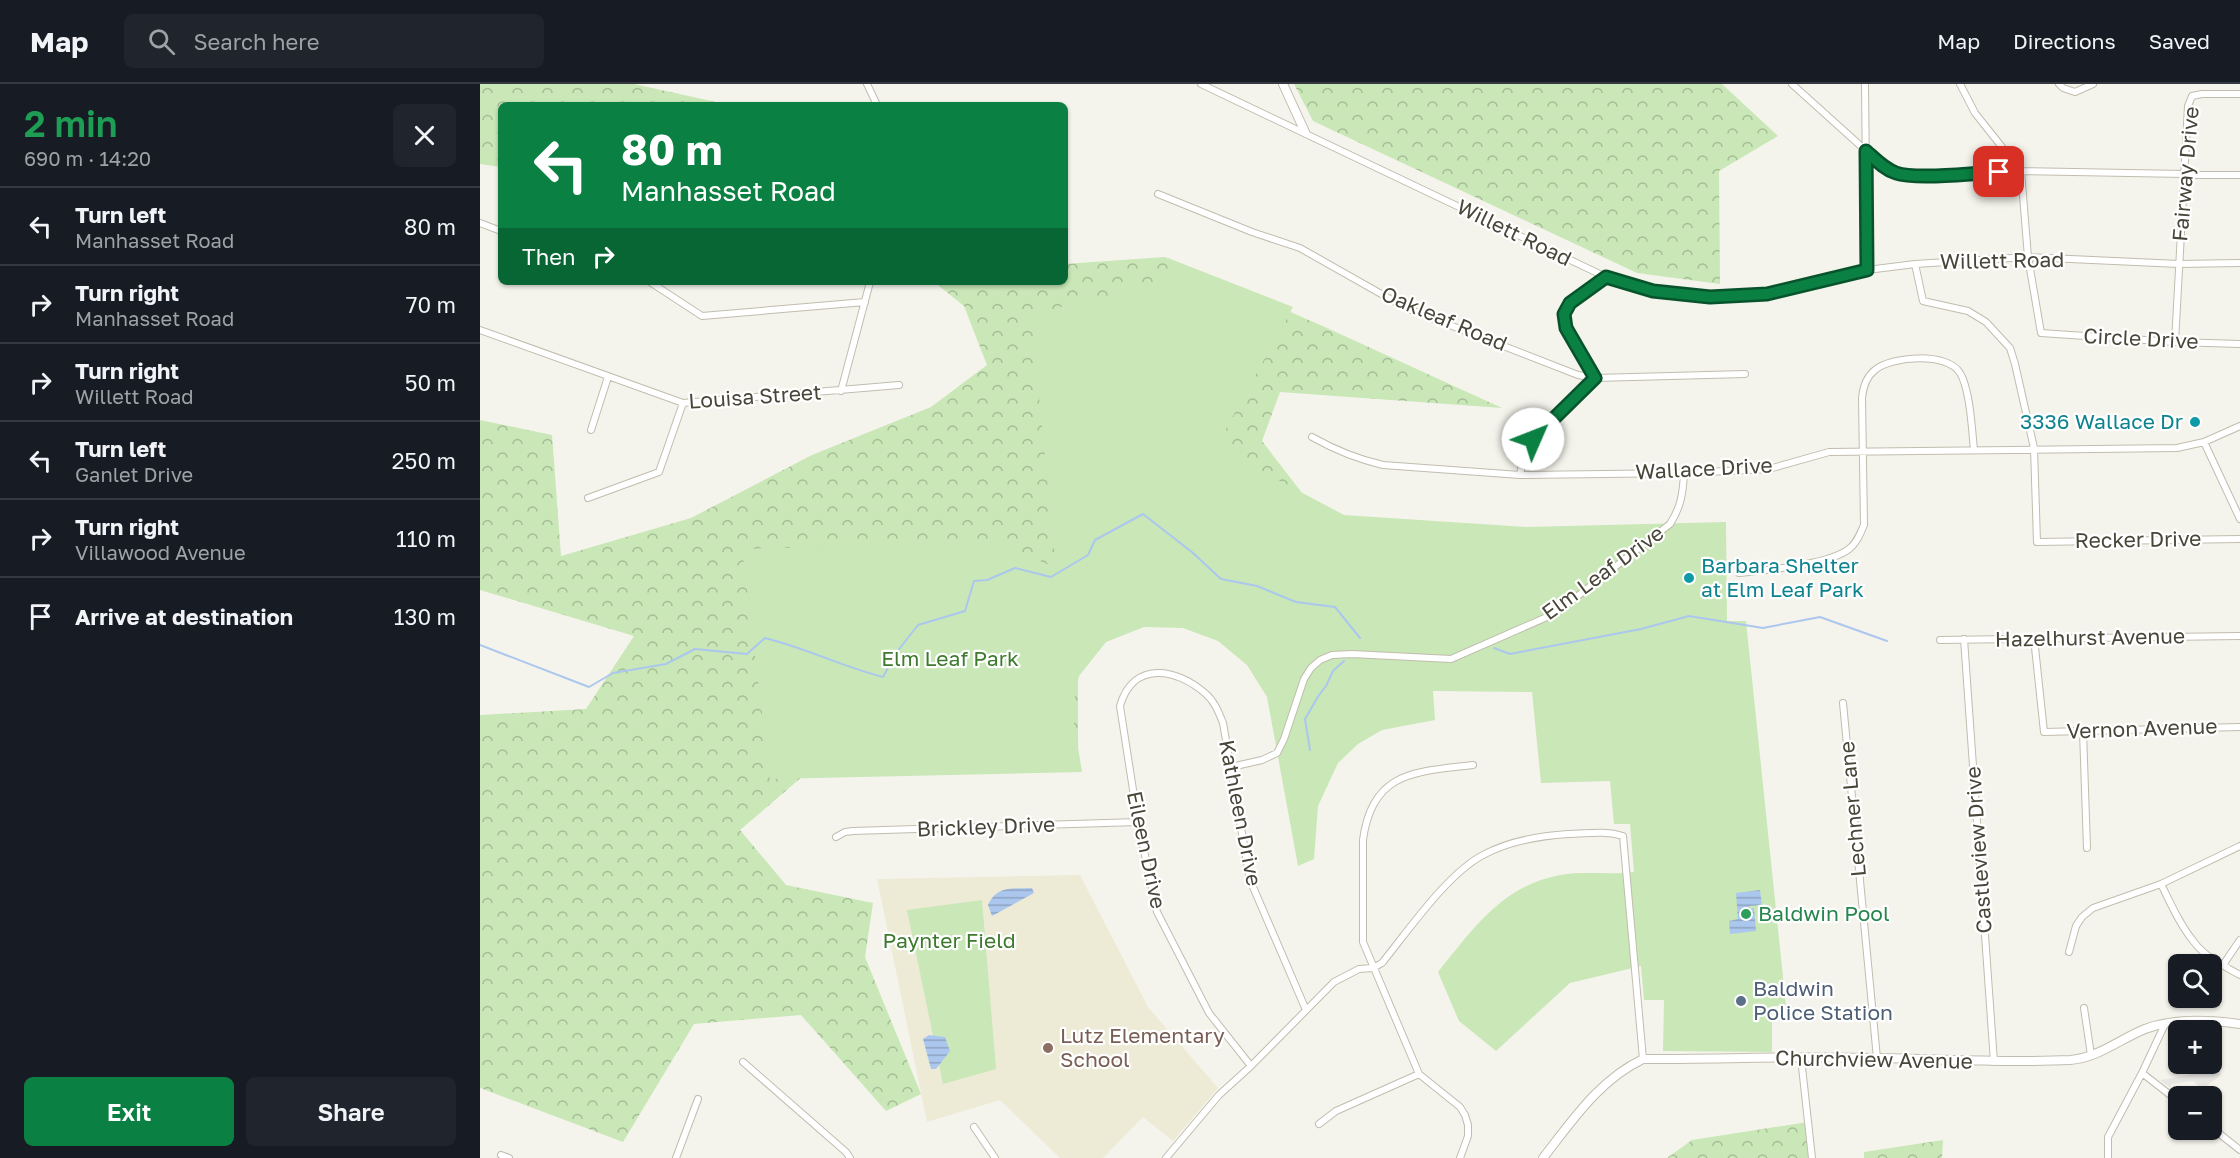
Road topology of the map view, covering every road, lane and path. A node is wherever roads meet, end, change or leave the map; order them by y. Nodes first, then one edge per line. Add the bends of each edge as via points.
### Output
1 (867, 84) edge
2 (1201, 84) edge
3 (1283, 84) edge
4 (1792, 84) edge
5 (1865, 84) edge
6 (1960, 84) edge
7 (2060, 84) edge
8 (2093, 84) edge
9 (2240, 94) edge
10 (876, 102) edge
11 (1305, 132) junction
12 (1866, 151) junction
13 (2021, 171) junction
14 (2184, 175) junction
15 (2240, 175) edge
16 (1158, 194) dead end
17 (480, 224) edge
18 (498, 230) edge
19 (2028, 257) junction
20 (2240, 263) edge
21 (1915, 264) junction
22 (2179, 264) junction
23 (1867, 270) junction
24 (1606, 277) junction
25 (655, 285) edge
26 (869, 285) edge
27 (865, 302) junction
28 (480, 330) edge
29 (2175, 342) junction
30 (2240, 344) edge
31 (1745, 374) dead end
32 (608, 377) junction
33 (1595, 378) junction
34 (899, 385) dead end
35 (841, 391) junction
36 (683, 404) junction
37 (2240, 426) edge
38 (591, 430) dead end
39 (1312, 437) dead end
40 (2204, 442) junction
41 (2034, 448) junction
42 (1974, 450) junction
43 (1862, 451) junction
44 (1684, 473) junction
45 (1520, 475) junction
46 (588, 498) dead end
47 (2240, 519) edge
48 (2240, 539) edge
49 (1739, 573) dead end
50 (2240, 636) edge
51 (2034, 638) junction
52 (1964, 639) junction
53 (1940, 640) dead end
54 (1131, 684) joint
55 (1843, 703) dead end
56 (2240, 727) edge
57 (2083, 731) junction
58 (1473, 765) dead end
59 (1231, 767) junction
60 (1138, 822) junction
61 (836, 837) dead end
62 (2240, 846) edge
63 (2087, 848) dead end
64 (2161, 884) junction
65 (2240, 939) edge
66 (2069, 952) dead end
67 (2223, 965) junction
68 (1373, 968) junction
69 (2240, 975) edge
70 (2084, 1008) dead end
71 (1306, 1010) junction
72 (2165, 1024) junction
73 (2240, 1024) edge
74 (2091, 1055) junction
75 (1801, 1058) junction
76 (1877, 1058) junction
77 (1642, 1059) junction
78 (743, 1062) dead end
79 (1994, 1062) junction
80 (1251, 1066) junction
81 (2142, 1073) junction
82 (1419, 1074) junction
83 (2168, 1093) edge
84 (698, 1099) dead end
85 (1319, 1124) dead end
86 (974, 1127) dead end
87 (2222, 1136) edge
88 (2240, 1150) edge
89 (501, 1155) dead end
90 (509, 1158) edge
91 (676, 1158) edge
92 (850, 1158) edge
93 (995, 1158) edge
94 (1166, 1158) edge
95 (1460, 1158) edge
96 (1543, 1158) edge
97 (1812, 1158) edge
98 (2108, 1158) edge

1 - 10 street
2 - 11 street, Willett Road
3 - 11 street
4 - 12 street
5 - 12 street
6 - 13 street via 1975,113
7 - 8 street via 2076,92
9 - 14 street, Fairway Drive via 2192,96
11 - 24 street, Willett Road
12 - 13 street via 1883,166 1912,176
12 - 23 street
13 - 14 street
13 - 19 street
14 - 15 street
14 - 22 street, Fairway Drive
16 - 33 street, Oakleaf Road via 1300,248 1406,308 1578,375
17 - 18 street
19 - 21 street, Willett Road
19 - 22 street, Willett Road
19 - 29 street, Circle Drive via 2041,333
20 - 22 street, Willett Road
21 - 23 street, Willett Road
21 - 41 street via 1923,301 1968,311 1986,322 2010,348
22 - 29 street, Fairway Drive
23 - 24 street, Willett Road via 1767,294 1710,297 1653,291
24 - 33 street via 1570,303 1564,314 1566,328
25 - 27 street via 702,316
26 - 27 street
27 - 35 street
28 - 32 street, Louisa Street
29 - 30 street, Circle Drive
31 - 33 street, Oakleaf Road
32 - 36 street, Louisa Street
32 - 38 street
33 - 45 street via 1533,439 1524,454
34 - 35 street, Louisa Street
35 - 36 street, Louisa Street
36 - 46 street via 659,472
37 - 40 street, Wallace Drive
39 - 45 street, Wallace Drive via 1338,452 1383,465
40 - 41 street, Wallace Drive via 2177,448
40 - 47 street
41 - 42 street, Wallace Drive
41 - 48 street, Recker Drive via 2037,542
42 - 43 street, Wallace Drive
42 - 43 street via 1965,383 1959,371 1936,359 1901,359 1875,370 1864,384
43 - 44 street, Wallace Drive via 1829,452 1769,469
43 - 49 street via 1864,525 1848,550 1795,566
44 - 45 street, Wallace Drive
44 - 59 street, Elm Leaf Drive via 1680,509 1670,524 1556,613 1451,659 1352,654 1320,660 1304,679 1277,753
50 - 51 street, Hazelhurst Avenue
51 - 52 street, Hazelhurst Avenue
51 - 57 street, Vernon Avenue via 2044,732
52 - 53 street, Hazelhurst Avenue
52 - 79 street, Castleview Drive
54 - 59 street, Kathleen Drive via 1146,674 1179,676 1208,695 1223,723
54 - 60 street, Eileen Drive via 1120,706
55 - 76 street, Lechner Lane
56 - 57 street, Vernon Avenue
57 - 63 street
58 - 68 street via 1399,779 1384,788 1372,806 1363,840 1363,942
59 - 71 street, Kathleen Drive via 1250,880
60 - 61 street, Brickley Drive via 853,831
60 - 80 street, Eileen Drive via 1156,912 1209,1013
62 - 64 street
64 - 66 street via 2093,908 2076,926
64 - 67 street via 2194,944
65 - 67 street
67 - 69 street
68 - 71 street via 1359,969 1334,982
68 - 77 street via 1382,963 1438,895 1481,856 1545,835 1609,832 1623,836
68 - 82 street
70 - 74 street
71 - 80 street
72 - 73 street, Churchview Avenue
72 - 74 street, Churchview Avenue
72 - 81 street
74 - 79 street, Churchview Avenue via 2073,1060
75 - 76 street, Churchview Avenue
75 - 77 street, Churchview Avenue
75 - 97 street
76 - 79 street, Churchview Avenue
77 - 96 street, Churchview Avenue via 1604,1084
78 - 92 street
80 - 94 street via 1219,1095
81 - 83 street
81 - 98 street via 2108,1137
82 - 85 street via 1336,1111
82 - 95 street via 1465,1115 1468,1136
84 - 91 street
86 - 93 street
87 - 88 street
89 - 90 street

